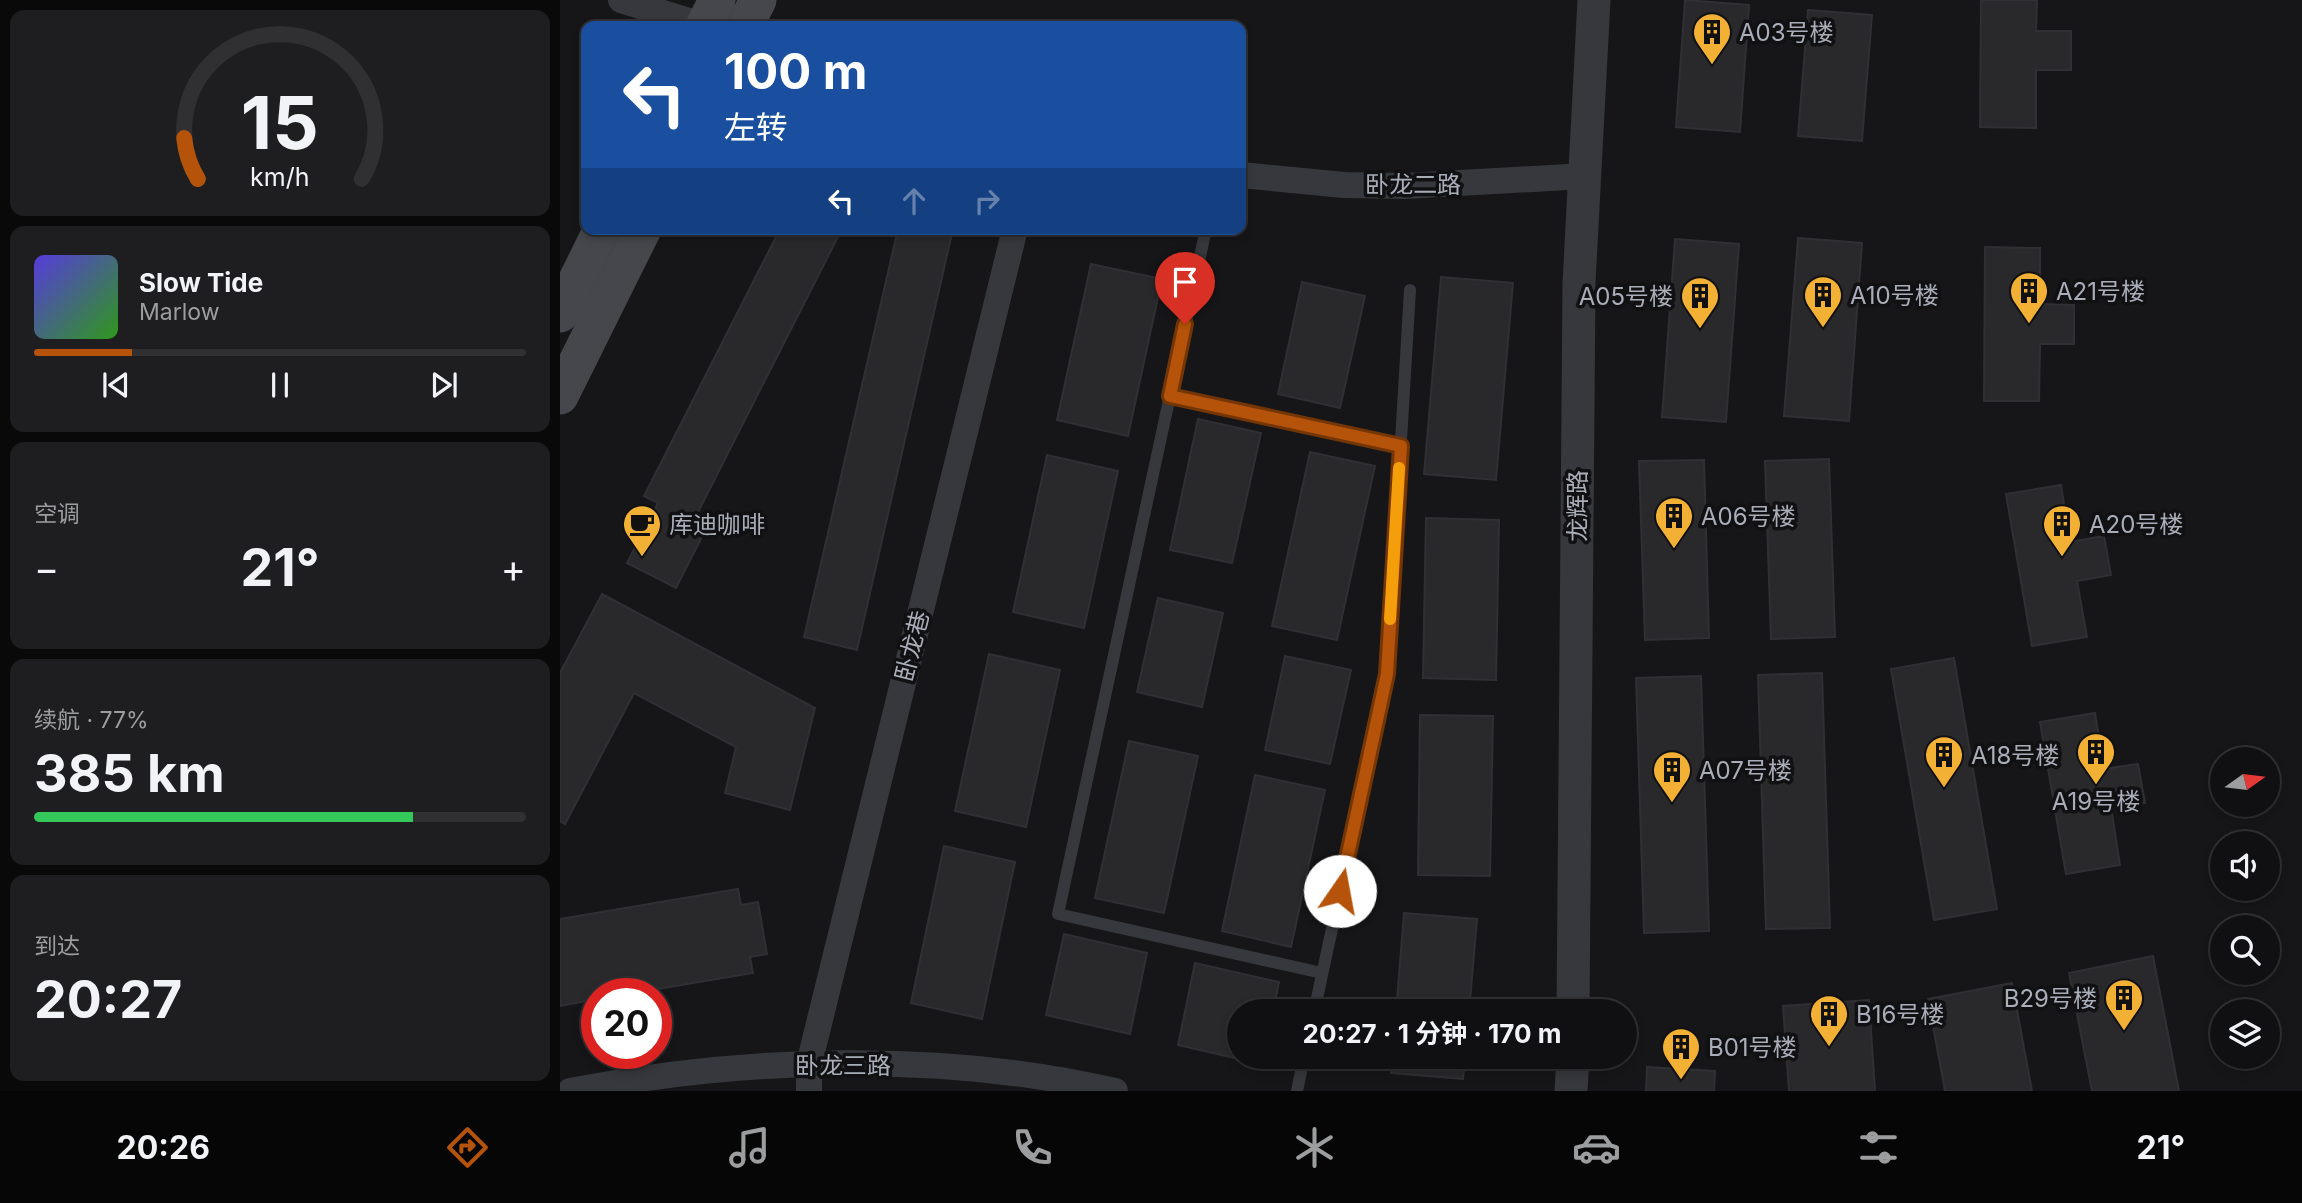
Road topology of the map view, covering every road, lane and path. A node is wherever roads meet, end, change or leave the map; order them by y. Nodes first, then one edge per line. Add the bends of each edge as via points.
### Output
1 (621, 0) edge
2 (717, 0) edge
3 (758, 0) edge
4 (1594, 0) edge
5 (688, 21) edge
6 (706, 21) edge
7 (748, 21) edge
8 (1246, 175) edge
9 (1586, 176) junction
10 (599, 235) edge
11 (640, 235) edge
12 (1014, 235) edge
13 (1205, 235) edge
14 (1410, 290) dead end
15 (560, 314) edge
16 (560, 396) edge
17 (1170, 396) junction
18 (1401, 446) junction
19 (1322, 973) junction
20 (1317, 999) edge
21 (1573, 999) edge
22 (809, 1064) junction
23 (1302, 1069) edge
24 (1572, 1069) edge
25 (570, 1091) edge
26 (809, 1091) edge
27 (1115, 1091) edge
28 (1297, 1091) edge
29 (1571, 1091) edge

1 - 5 street
2 - 6 main road
3 - 7 main road
4 - 9 street, 龙辉路
8 - 9 street, 卧龙二路 via 1406,186
9 - 21 street, 龙辉路 via 1579,283
10 - 15 main road
11 - 16 main road
12 - 22 street, 卧龙巷
13 - 17 lane
14 - 18 lane
17 - 18 lane
17 - 19 lane via 1058,914
18 - 19 lane via 1387,674
19 - 20 lane
22 - 25 street, 卧龙三路 via 670,1075
22 - 26 street, 卧龙巷
22 - 27 street, 卧龙三路 via 1003,1073
23 - 28 lane
24 - 29 street

